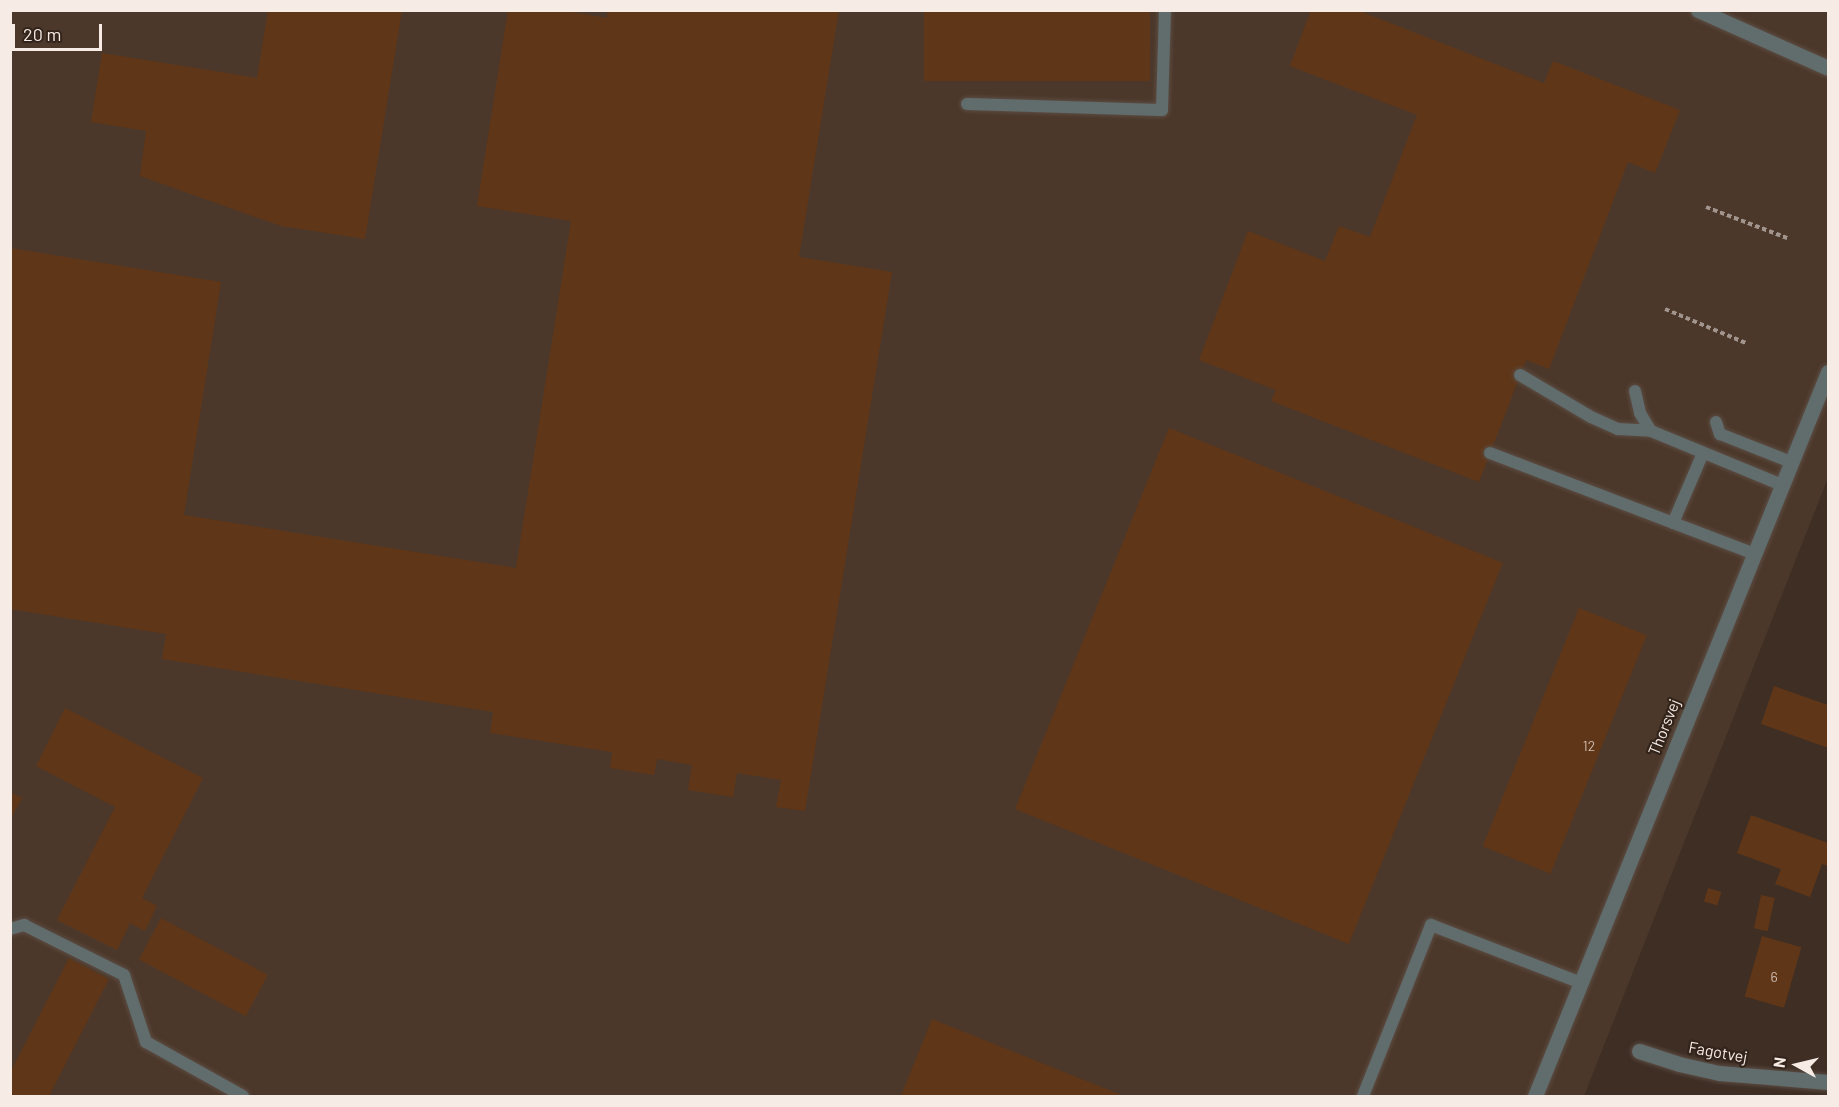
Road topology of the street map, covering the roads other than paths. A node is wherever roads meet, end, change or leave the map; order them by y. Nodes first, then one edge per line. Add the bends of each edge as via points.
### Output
1 (1165, 10) edge
2 (1698, 10) edge
3 (1828, 68) edge
4 (968, 104) dead end
5 (1828, 372) edge
6 (1520, 375) dead end
7 (1635, 391) dead end
8 (1716, 422) dead end
9 (1651, 431) junction
10 (1490, 453) dead end
11 (1703, 453) junction
12 (1791, 462) junction
13 (1782, 485) junction
14 (1673, 523) junction
15 (1754, 554) junction
16 (10, 928) edge
17 (1581, 983) junction
18 (1639, 1051) dead end
19 (1828, 1082) edge
20 (243, 1096) edge
21 (1363, 1096) edge
22 (1535, 1096) edge

1 - 4 lane via 1162,110
2 - 3 street
5 - 12 street, Thorsvej
6 - 9 lane via 1618,429
7 - 9 lane via 1640,413
8 - 12 lane via 1720,434
9 - 11 lane
10 - 14 lane
11 - 13 lane
11 - 14 lane
12 - 13 street, Thorsvej
13 - 15 street, Thorsvej
14 - 15 lane
15 - 17 street, Thorsvej
16 - 20 lane via 24,925 124,975 146,1042
17 - 21 lane via 1431,925
17 - 22 street, Thorsvej
18 - 19 street, Fagotvej via 1719,1073

